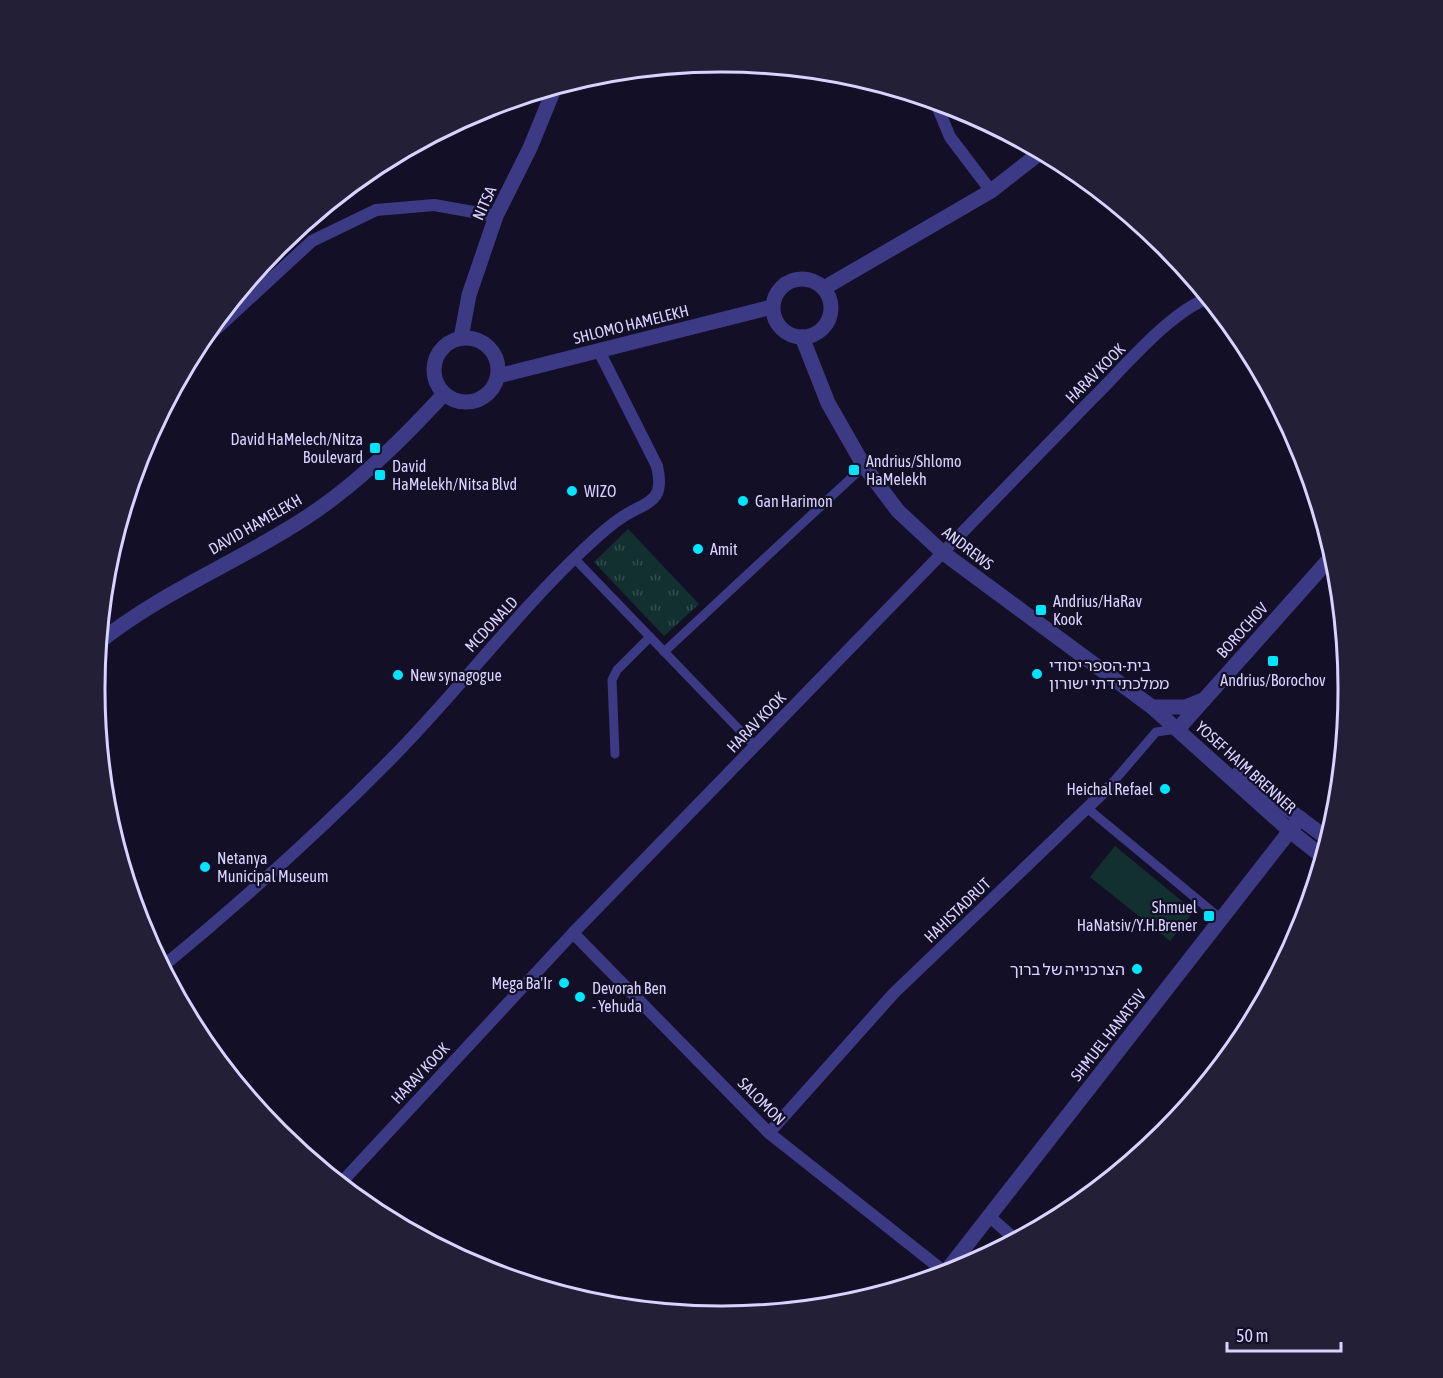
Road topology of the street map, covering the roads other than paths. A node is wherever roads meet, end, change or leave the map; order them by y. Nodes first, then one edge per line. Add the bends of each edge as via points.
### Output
1 (551, 96) edge
2 (940, 112) edge
3 (1034, 157) edge
4 (991, 191) junction
5 (496, 216) junction
6 (824, 288) junction
7 (1201, 301) edge
8 (772, 308) junction
9 (228, 319) edge
10 (802, 337) junction
11 (461, 339) junction
12 (599, 351) junction
13 (498, 376) junction
14 (444, 394) junction
15 (864, 466) junction
16 (942, 552) junction
17 (574, 558) junction
18 (1326, 563) edge
19 (650, 637) junction
20 (107, 638) edge
21 (664, 652) junction
22 (1205, 699) junction
23 (1152, 707) junction
24 (1178, 729) junction
25 (755, 746) junction
26 (615, 754) dead end
27 (1108, 788) joint
28 (1087, 808) junction
29 (1300, 818) junction
30 (1290, 831) junction
31 (1321, 834) edge
32 (1316, 852) edge
33 (1221, 919) junction
34 (573, 933) junction
35 (168, 962) edge
36 (769, 1133) junction
37 (346, 1178) edge
38 (990, 1217) junction
39 (1009, 1234) edge
40 (956, 1260) edge
41 (937, 1267) edge

1 - 5 street, NITSA via 531,148
2 - 4 street via 950,137
3 - 4 street
4 - 6 street
5 - 9 street via 434,206 376,210 312,241
5 - 11 street, NITSA via 469,295
6 - 8 street via 806,278 789,281 774,296
6 - 10 street via 830,299 830,316 821,330
7 - 16 street, HARAV KOOK via 1170,323
8 - 10 street via 779,327
8 - 12 street, SHLOMO HAMELEKH
10 - 15 street, ANDREWS via 828,403
11 - 13 street via 481,342 489,348 495,356
11 - 14 street via 443,348 437,357 435,378
12 - 13 street, SHLOMO HAMELEKH
12 - 17 street, MCDONALD via 657,466 660,485 644,508 608,527
13 - 14 street via 488,394 478,400 457,401
14 - 20 street, DAVID HAMELEKH via 373,466 328,501 286,530 169,594
15 - 16 street, ANDREWS via 898,511
15 - 21 street
16 - 23 street, ANDREWS
16 - 25 street, HARAV KOOK
17 - 19 street
17 - 35 street, MCDONALD via 391,759 224,917
18 - 22 street, BOROCHOV
19 - 21 street
19 - 26 street via 612,680
21 - 25 street
22 - 23 street via 1186,707
22 - 24 street, BOROCHOV
23 - 24 street, ANDREWS
24 - 27 street, HAHISTADRUT via 1156,732
24 - 29 street, YOSEF HAIM BRENNER
24 - 30 street, YOSEF HAIM BRENNER
25 - 34 street, HARAV KOOK
27 - 28 street, HAHISTADRUT
28 - 33 street
28 - 36 street, HAHISTADRUT via 894,993
29 - 30 street, SHMUEL HANATSIV
29 - 31 street, YOSEF HAIM BRENNER
30 - 32 street, YOSEF HAIM BRENNER
30 - 33 street, SHMUEL HANATSIV
33 - 38 street, SHMUEL HANATSIV
34 - 36 street, SALOMON
34 - 37 street, HARAV KOOK
36 - 41 street, SALOMON
38 - 39 street
38 - 40 street, SHMUEL HANATSIV

